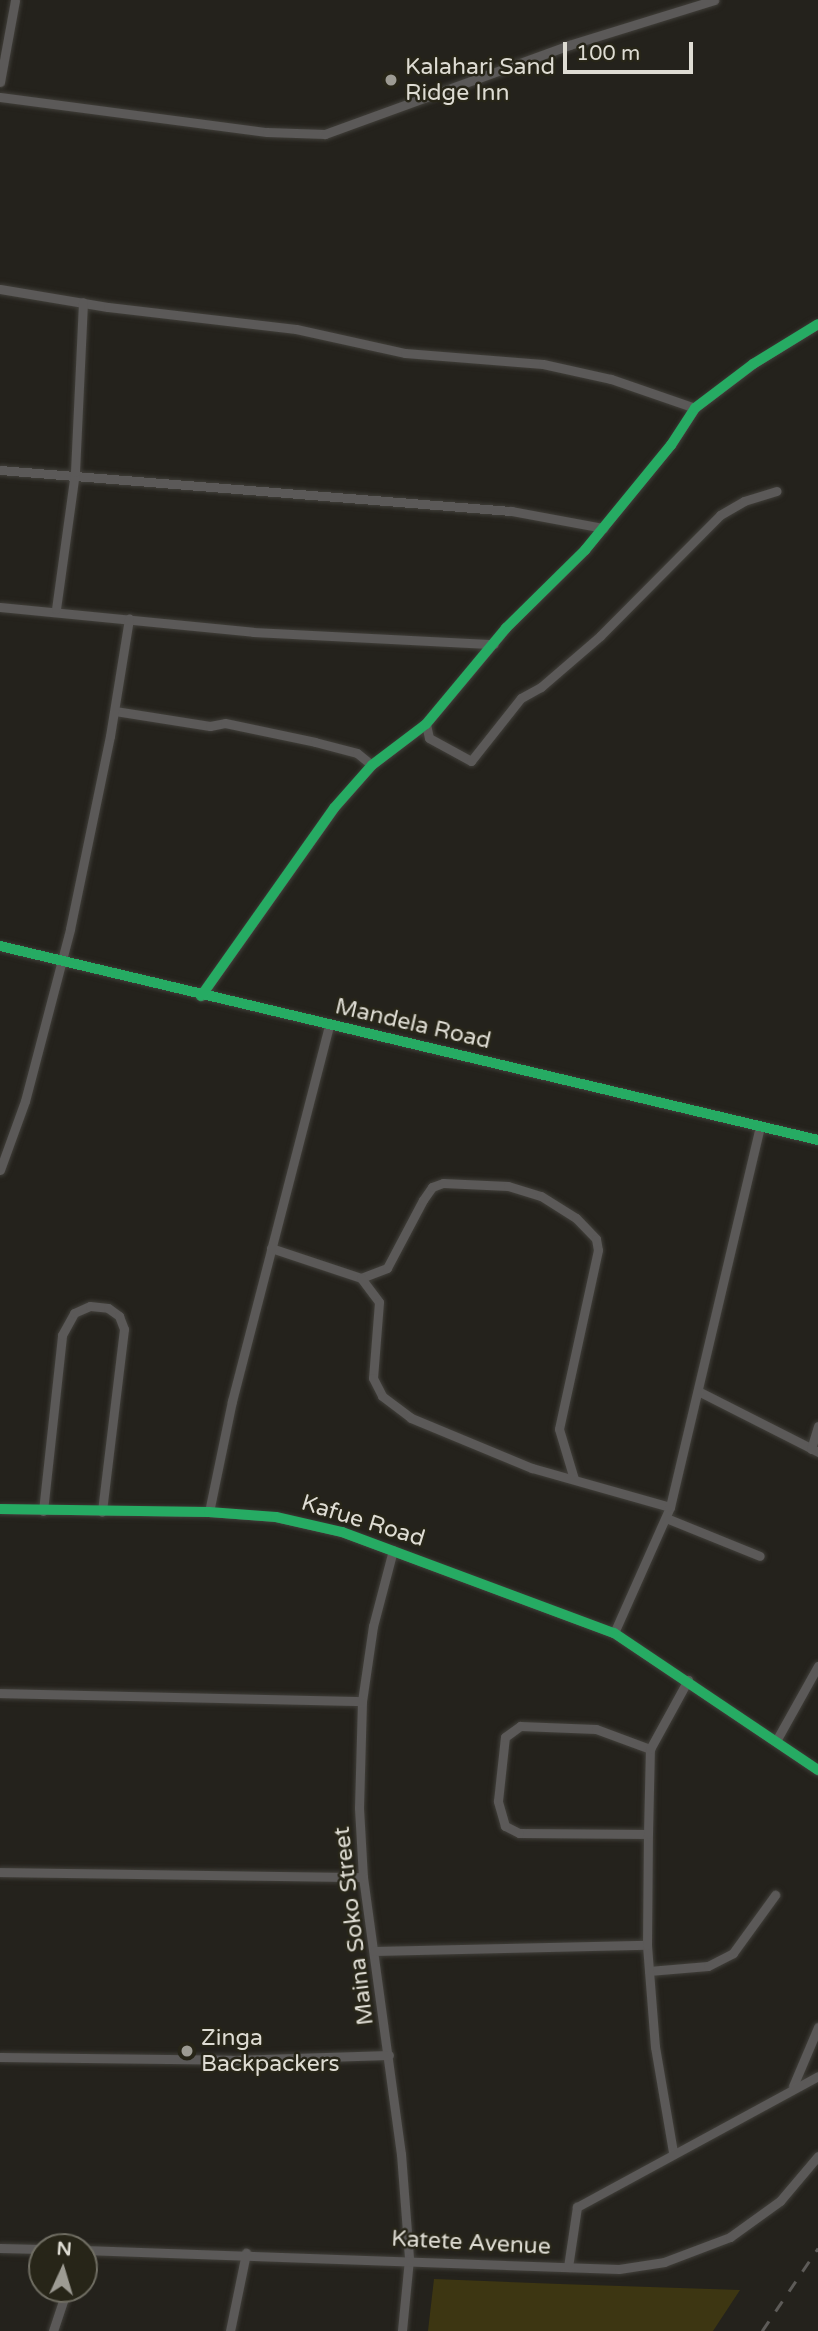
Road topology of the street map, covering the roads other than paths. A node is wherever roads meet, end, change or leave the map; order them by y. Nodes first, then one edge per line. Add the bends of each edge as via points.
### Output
1 (15, 0) edge
2 (714, 0) edge
3 (0, 82) edge
4 (0, 97) edge
5 (0, 289) edge
6 (83, 303) junction
7 (818, 324) edge
8 (695, 408) junction
9 (0, 470) edge
10 (75, 472) junction
11 (776, 491) dead end
12 (603, 528) junction
13 (0, 607) edge
14 (56, 609) junction
15 (128, 619) junction
16 (494, 644) junction
17 (115, 711) junction
18 (426, 724) junction
19 (372, 765) junction
20 (0, 946) edge
21 (62, 963) junction
22 (201, 996) junction
23 (329, 1026) junction
24 (760, 1126) junction
25 (818, 1140) edge
26 (0, 1170) edge
27 (271, 1248) junction
28 (361, 1278) junction
29 (698, 1391) junction
30 (818, 1426) edge
31 (814, 1450) edge
32 (574, 1479) junction
33 (670, 1507) junction
34 (0, 1509) edge
35 (43, 1511) junction
36 (102, 1512) junction
37 (209, 1512) junction
38 (666, 1518) junction
39 (393, 1550) junction
40 (760, 1556) dead end
41 (614, 1633) junction
42 (818, 1666) edge
43 (688, 1680) junction
44 (0, 1693) edge
45 (362, 1700) junction
46 (776, 1741) junction
47 (650, 1749) junction
48 (818, 1770) edge
49 (648, 1834) junction
50 (0, 1872) edge
51 (363, 1877) junction
52 (775, 1895) dead end
53 (647, 1945) junction
54 (374, 1951) junction
55 (649, 1971) junction
56 (818, 2027) edge
57 (389, 2055) junction
58 (0, 2057) edge
59 (818, 2076) edge
60 (793, 2086) junction
61 (673, 2152) junction
62 (818, 2156) edge
63 (0, 2248) edge
64 (28, 2249) edge
65 (98, 2250) edge
66 (246, 2253) junction
67 (409, 2259) junction
68 (568, 2267) junction
69 (62, 2303) edge
70 (53, 2331) edge
71 (230, 2331) edge
72 (402, 2331) edge

1 - 3 street
2 - 4 street via 569,45 325,134 267,132
5 - 6 street
6 - 8 street via 296,328 405,353 543,364 611,379
6 - 10 street
7 - 8 street via 753,364
8 - 12 street
9 - 10 street
10 - 12 street via 511,510
10 - 14 street
11 - 18 street via 720,515 600,636 541,687 521,698 471,761 429,738
12 - 16 street
13 - 14 street
14 - 15 street
15 - 16 street via 253,632
15 - 17 street
16 - 18 street
17 - 19 street via 210,726 225,723 357,753
17 - 21 street
18 - 19 street
19 - 22 street via 292,862
20 - 21 street, Mandela Road
21 - 22 street, Mandela Road
21 - 26 street via 25,1101
22 - 23 street, Mandela Road
23 - 24 street, Mandela Road
23 - 27 street
24 - 25 street, Mandela Road
24 - 29 street
27 - 28 street
27 - 37 street
28 - 32 street via 379,1302 372,1351 373,1378 382,1396 411,1418 453,1439
28 - 32 street via 393,1262 423,1200 432,1187 443,1183 508,1186 541,1196 587,1227 596,1239 597,1258 559,1429
29 - 31 street
29 - 33 street
30 - 31 street
32 - 33 street
33 - 38 street
34 - 35 street, Kafue Road
35 - 36 street, Kafue Road
35 - 36 street via 62,1335 74,1313 90,1306 108,1308 119,1316 124,1329
36 - 37 street, Kafue Road
37 - 39 street, Kafue Road via 298,1521
38 - 40 street
38 - 41 street
39 - 41 street, Kafue Road
39 - 45 street, Maina Soko Street via 373,1626
41 - 43 street, Kafue Road
42 - 46 street
43 - 46 street, Kafue Road
43 - 47 street
44 - 45 street
45 - 51 street, Maina Soko Street
46 - 48 street, Kafue Road
47 - 49 street
47 - 49 street via 596,1729 520,1726 505,1737 498,1801 505,1826 519,1833
49 - 53 street
50 - 51 street
51 - 54 street, Maina Soko Street
52 - 55 street via 733,1953 708,1966
53 - 54 street
53 - 55 street
54 - 57 street, Maina Soko Street
55 - 61 street via 655,2047
56 - 60 street
57 - 58 street via 230,2060
57 - 67 street, Maina Soko Street
59 - 60 street
60 - 61 street
61 - 68 street via 577,2207
62 - 68 street, Katete Avenue via 780,2201 730,2237 700,2251 619,2269
63 - 64 street
65 - 66 street, Katete Avenue
66 - 67 street, Katete Avenue
66 - 71 street
67 - 68 street, Katete Avenue
67 - 72 street, Maina Soko Street
69 - 70 street

